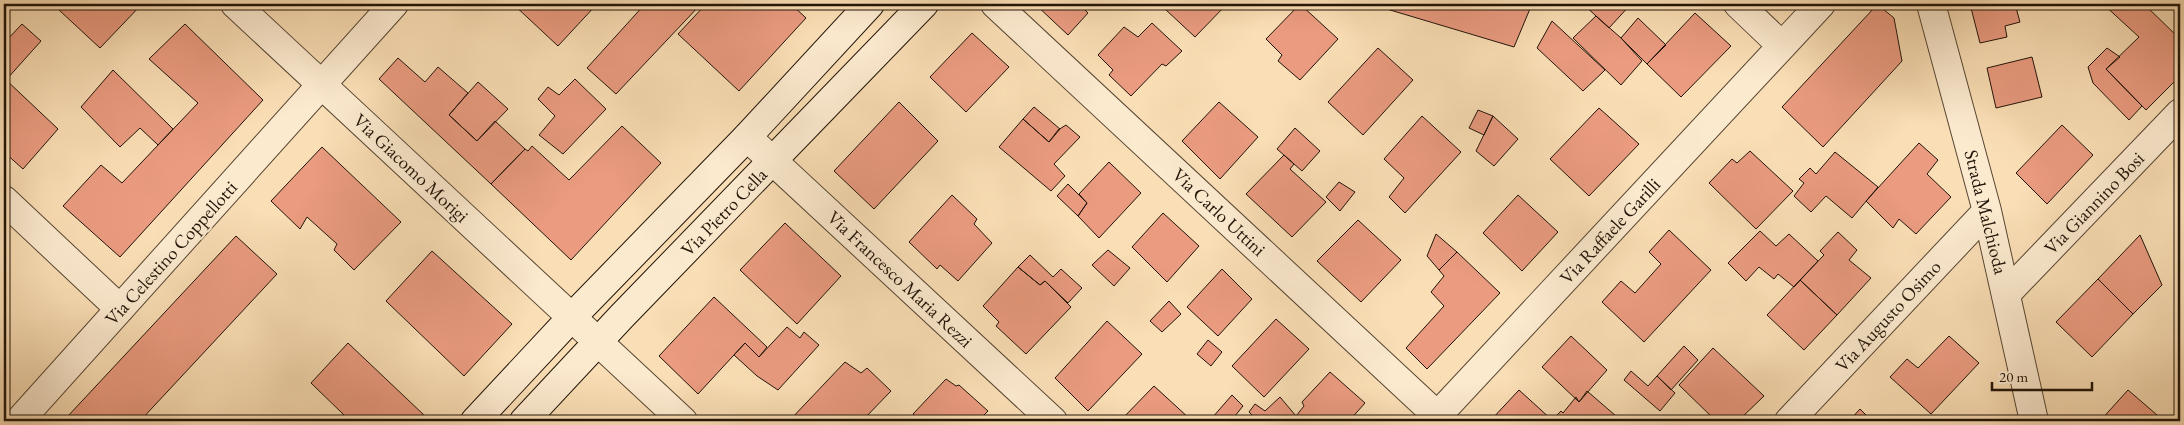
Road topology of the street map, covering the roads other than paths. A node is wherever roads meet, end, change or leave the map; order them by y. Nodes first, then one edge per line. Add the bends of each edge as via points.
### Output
1 (235, 4) edge
2 (394, 4) edge
3 (870, 4) edge
4 (924, 4) edge
5 (995, 4) edge
6 (1738, 4) edge
7 (1821, 4) edge
8 (1931, 4) edge
9 (1782, 46) junction
10 (322, 86) junction
11 (2180, 113) edge
12 (747, 137) junction
13 (773, 162) junction
14 (4, 200) edge
15 (1988, 211) junction
16 (2007, 293) junction
17 (120, 309) junction
18 (586, 330) junction
19 (1440, 418) edge
20 (19, 421) edge
21 (475, 421) edge
22 (524, 421) edge
23 (683, 421) edge
24 (1053, 421) edge
25 (1789, 421) edge
26 (2034, 421) edge

1 - 10 street, Via Giacomo Morigi
2 - 10 street, Via Celestino Coppellotti
3 - 12 street, Via Pietro Cella
4 - 13 street, Via Pietro Cella
5 - 19 street, Via Carlo Uttini
6 - 9 street
7 - 9 street, Via Raffaele Garilli
8 - 15 street, Strada Malchioda
9 - 19 street, Via Raffaele Garilli
10 - 17 street, Via Celestino Coppellotti
10 - 18 street, Via Giacomo Morigi
11 - 16 street, Via Giannino Bosi
12 - 13 street, Via Francesco Maria Rezzi
12 - 18 street, Via Pietro Cella
13 - 18 street, Via Pietro Cella
13 - 24 street, Via Francesco Maria Rezzi
14 - 17 street
15 - 16 street, Strada Malchioda
15 - 25 street, Via Augusto Osimo
16 - 26 street, Strada Malchioda
17 - 20 street, Via Celestino Coppellotti
18 - 21 street, Via Pietro Cella
18 - 22 street, Via Pietro Cella
18 - 23 street, Via Giacomo Morigi

